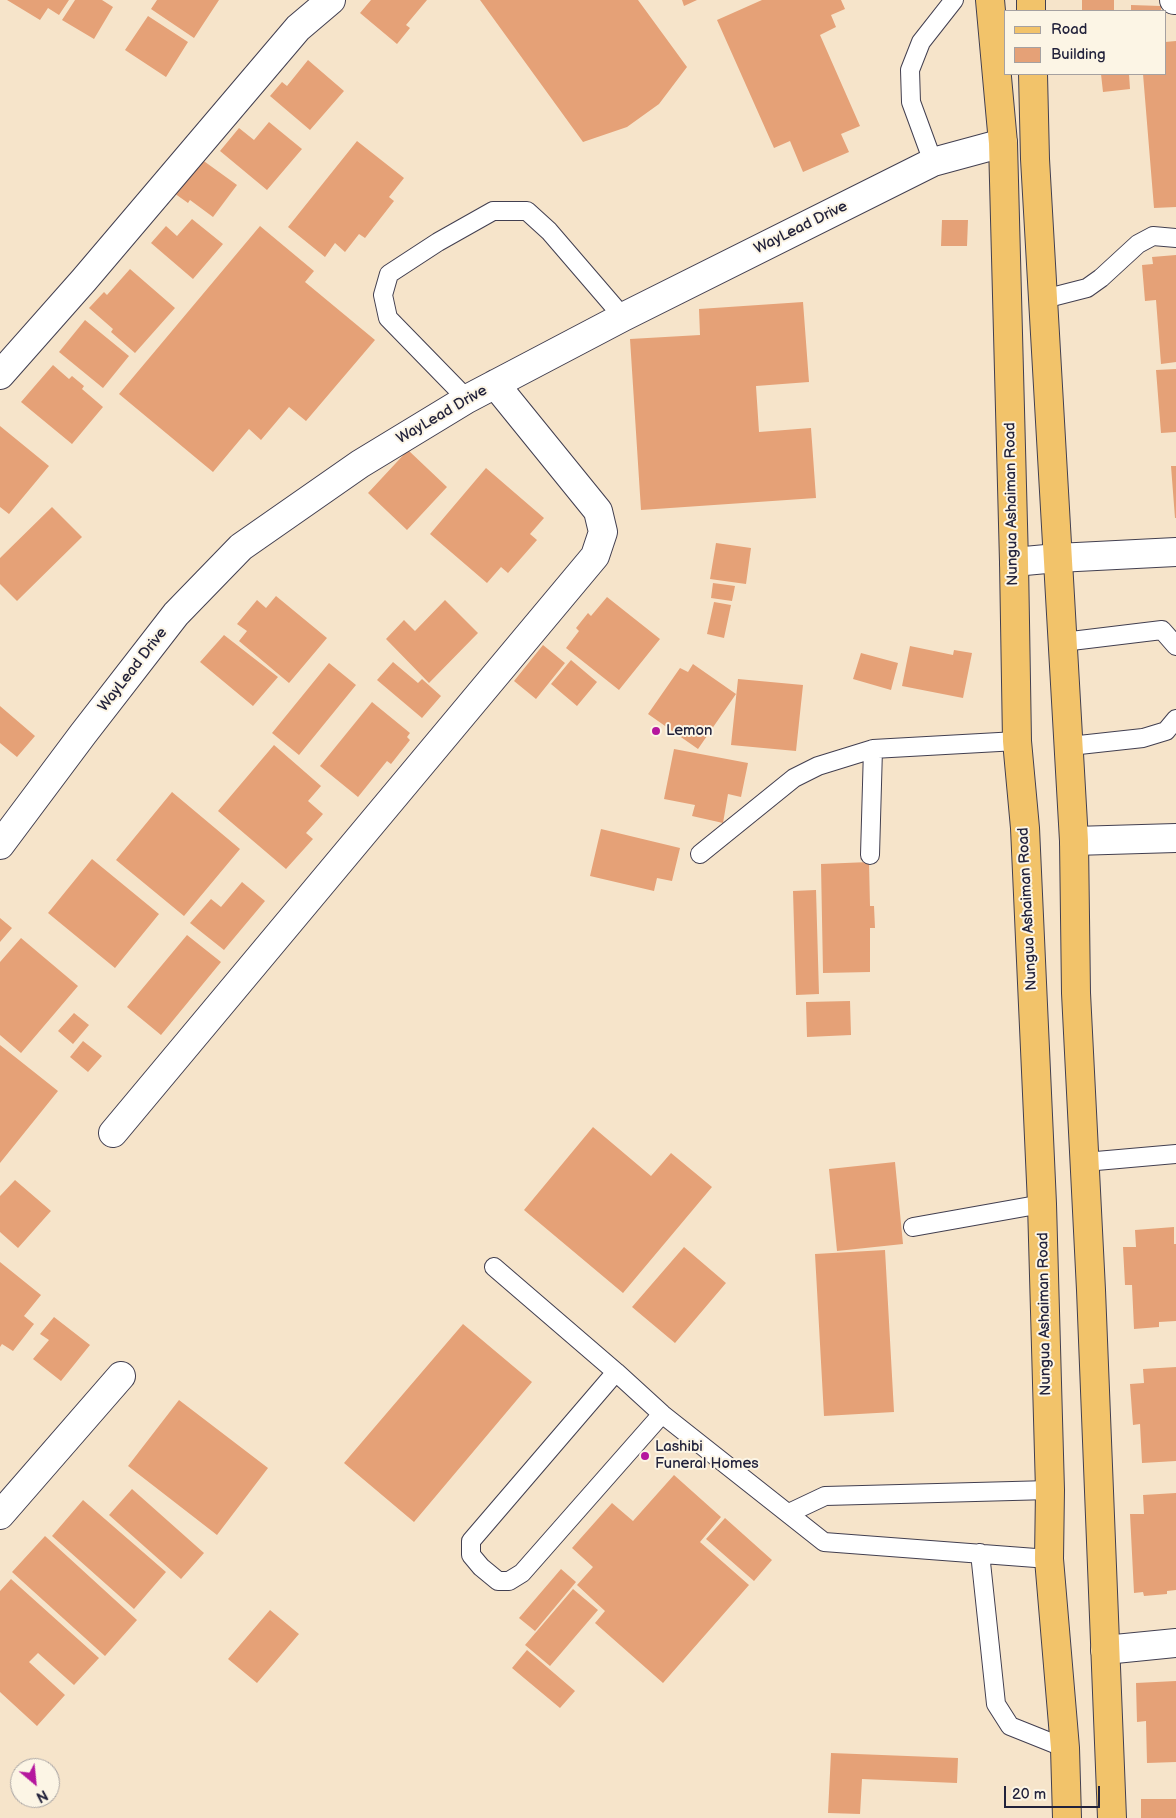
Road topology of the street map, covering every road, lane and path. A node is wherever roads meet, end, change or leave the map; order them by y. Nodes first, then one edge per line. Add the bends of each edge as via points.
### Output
1 (331, 0) edge
2 (954, 0) edge
3 (990, 0) edge
4 (1032, 75) edge
5 (1003, 143) junction
6 (933, 162) junction
7 (1176, 238) edge
8 (1044, 298) junction
9 (623, 316) junction
10 (0, 375) edge
11 (495, 384) junction
12 (467, 399) junction
13 (1176, 552) edge
14 (1057, 558) junction
15 (1014, 562) junction
16 (1063, 642) junction
17 (1176, 646) edge
18 (1176, 719) edge
19 (1017, 741) junction
20 (1070, 746) junction
21 (873, 749) junction
22 (1176, 838) edge
23 (1074, 841) junction
24 (0, 845) edge
25 (700, 854) dead end
26 (870, 855) dead end
27 (113, 1133) dead end
28 (1176, 1154) edge
29 (1084, 1162) junction
30 (1042, 1204) junction
31 (913, 1227) dead end
32 (494, 1267) dead end
33 (616, 1372) junction
34 (121, 1376) dead end
35 (662, 1414) junction
36 (1050, 1490) junction
37 (789, 1513) junction
38 (0, 1515) edge
39 (980, 1553) junction
40 (1049, 1558) junction
41 (1176, 1643) edge
42 (1106, 1650) junction
43 (1064, 1748) junction
44 (1067, 1818) edge
45 (1112, 1818) edge

1 - 10 street via 298,28
2 - 6 lane via 921,42 910,70 911,102
3 - 5 main road, Nungua Ashaiman Road
4 - 8 main road
5 - 6 street, WayLead Drive
5 - 15 main road, Nungua Ashaiman Road
6 - 9 street, WayLead Drive
7 - 8 lane via 1153,236 1138,244 1087,288
8 - 14 main road
9 - 11 street, WayLead Drive
9 - 12 lane via 549,231 527,211 493,211 389,274 383,295 388,318
11 - 12 street, WayLead Drive
11 - 27 street via 598,511 603,532 595,556
12 - 24 street, WayLead Drive via 360,464 241,547 176,614
13 - 14 street
14 - 15 street
14 - 16 main road
15 - 19 main road, Nungua Ashaiman Road
16 - 17 lane via 1162,630
16 - 20 main road
18 - 20 lane via 1166,731 1143,738
19 - 21 lane
19 - 30 main road, Nungua Ashaiman Road via 1025,828
20 - 23 main road
21 - 25 lane via 818,766 794,778
21 - 26 lane
22 - 23 street
23 - 29 main road via 1076,993
28 - 29 lane
29 - 42 main road
30 - 31 lane
30 - 36 main road, Nungua Ashaiman Road
32 - 33 lane
33 - 35 lane
33 - 35 lane via 471,1541 472,1555 481,1567 498,1581 510,1581 522,1573
34 - 38 street
35 - 37 lane
36 - 37 lane via 824,1496
36 - 40 main road, Nungua Ashaiman Road
37 - 39 lane via 824,1542
39 - 40 lane
39 - 43 lane via 996,1704 1010,1726
40 - 43 main road, Nungua Ashaiman Road
41 - 42 street
42 - 45 main road
43 - 44 main road, Nungua Ashaiman Road

